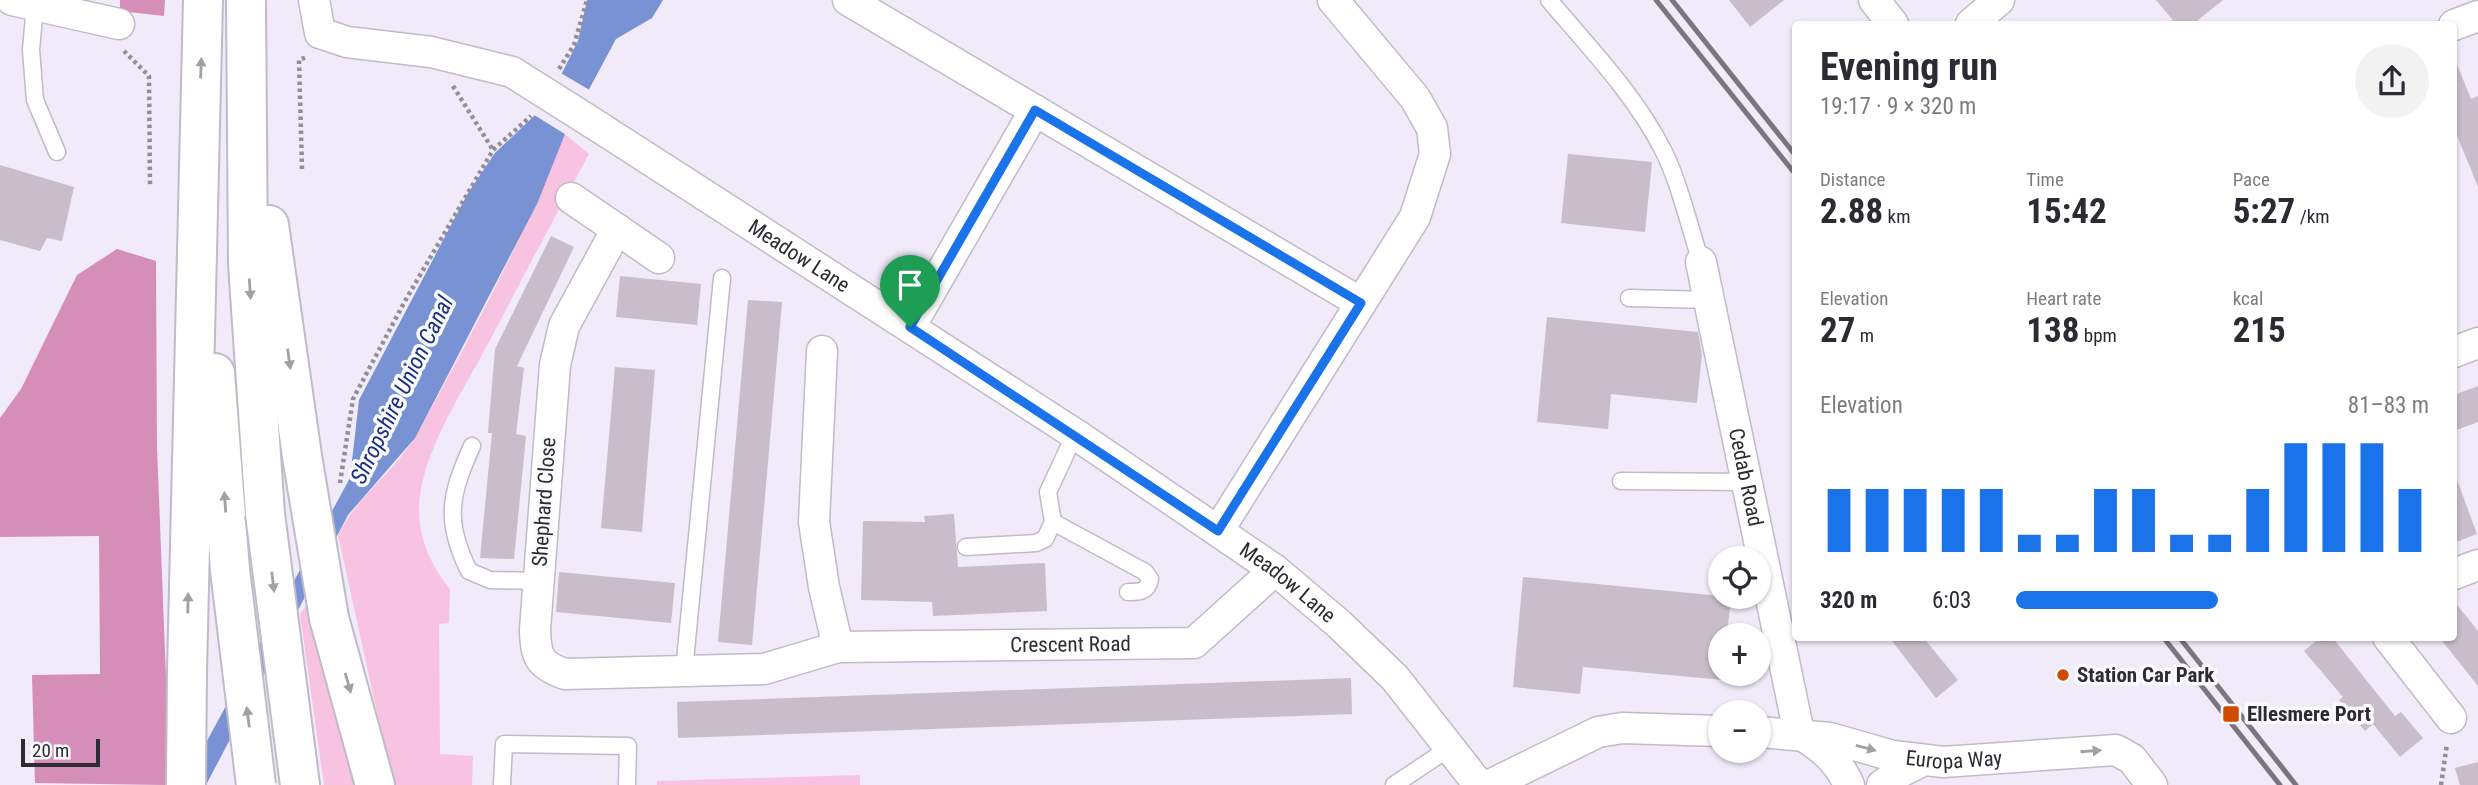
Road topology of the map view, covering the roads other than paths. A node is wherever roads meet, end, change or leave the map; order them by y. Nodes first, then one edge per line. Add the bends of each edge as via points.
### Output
1 (203, 0) edge
2 (246, 0) edge
3 (314, 0) edge
4 (848, 0) edge
5 (1333, 0) edge
6 (1549, 0) edge
7 (1874, 0) edge
8 (1999, 0) edge
9 (24, 3) edge
10 (2478, 16) edge
11 (1891, 21) edge
12 (1974, 21) edge
13 (109, 22) road end
14 (2457, 24) edge
15 (246, 74) junction
16 (1035, 110) junction
17 (198, 135) junction
18 (57, 152) dead end
19 (571, 198) dead end
20 (617, 229) junction
21 (659, 258) dead end
22 (1701, 262) joint
23 (722, 278) dead end
24 (1629, 298) dead end
25 (1711, 300) junction
26 (1361, 303) junction
27 (910, 327) junction
28 (2478, 343) edge
29 (822, 351) dead end
30 (2457, 351) edge
31 (1075, 434) junction
32 (472, 446) dead end
33 (1620, 481) dead end
34 (1749, 482) junction
35 (1053, 522) junction
36 (1218, 531) junction
37 (966, 547) dead end
38 (2478, 565) edge
39 (1275, 570) junction
40 (2457, 573) edge
41 (539, 581) junction
42 (1128, 592) dead end
43 (2391, 641) edge
44 (838, 647) junction
45 (674, 672) junction
46 (2451, 719) road end
47 (1708, 731) edge
48 (1771, 732) edge
49 (1799, 733) junction
50 (1451, 747) junction
51 (1924, 760) junction
52 (2148, 778) edge
53 (186, 785) edge
54 (256, 785) edge
55 (300, 785) edge
56 (375, 785) edge
57 (502, 785) edge
58 (627, 785) edge
59 (1394, 785) edge
60 (1479, 785) edge
61 (1490, 785) edge
62 (1849, 785) edge
63 (1882, 785) edge

17 -> 1 highway
2 - 15 highway
3 - 27 street, Meadow Lane, bridge via 320,33 347,42 431,51 512,72
4 - 16 street
5 - 26 street via 1415,98 1432,128 1435,155 1415,217
6 - 22 lane via 1633,101 1654,134 1665,153
7 - 11 street
8 - 12 street
9 - 13 street
9 - 18 lane via 35,100
10 - 14 street
15 -> 55 highway, bridge via 248,264 265,514
15 -> 56 highway, bridge via 329,618
16 - 26 street
16 - 27 street
53 -> 17 highway, bridge
54 -> 17 highway, bridge via 230,570
19 - 20 street
20 - 21 street
20 - 41 street, Shephard Close via 564,326 555,365
22 - 25 street, Cedab Road
23 - 45 lane
24 - 25 lane
25 - 34 street, Cedab Road
26 - 36 street
27 - 31 street, Meadow Lane
28 - 30 street
29 - 44 street via 814,522
31 - 35 lane via 1048,492
31 - 36 street, Meadow Lane
32 - 41 lane via 455,483 451,512 455,543 469,571 490,580
33 - 34 lane
34 - 49 street, Cedab Road
35 - 37 lane via 1045,540 1036,543
35 - 42 lane via 1145,572 1149,586 1143,592
36 - 39 street, Meadow Lane
38 - 40 street
39 - 44 street, Crescent Road via 1194,643
39 - 50 street, Meadow Lane via 1395,678
41 - 45 street, Shephard Close via 536,653 548,668 565,674
43 - 46 street
44 - 45 street, Crescent Road via 764,669
47 - 61 street via 1598,732
48 - 49 street, Europa Way
49 -> 51 street, Europa Way
49 - 62 street via 1826,750
50 - 59 lane
50 - 60 street, Meadow Lane
51 -> 52 street, Europa Way via 1955,762 2116,750 2124,752
51 - 63 street
57 - 58 lane via 503,744 628,746

